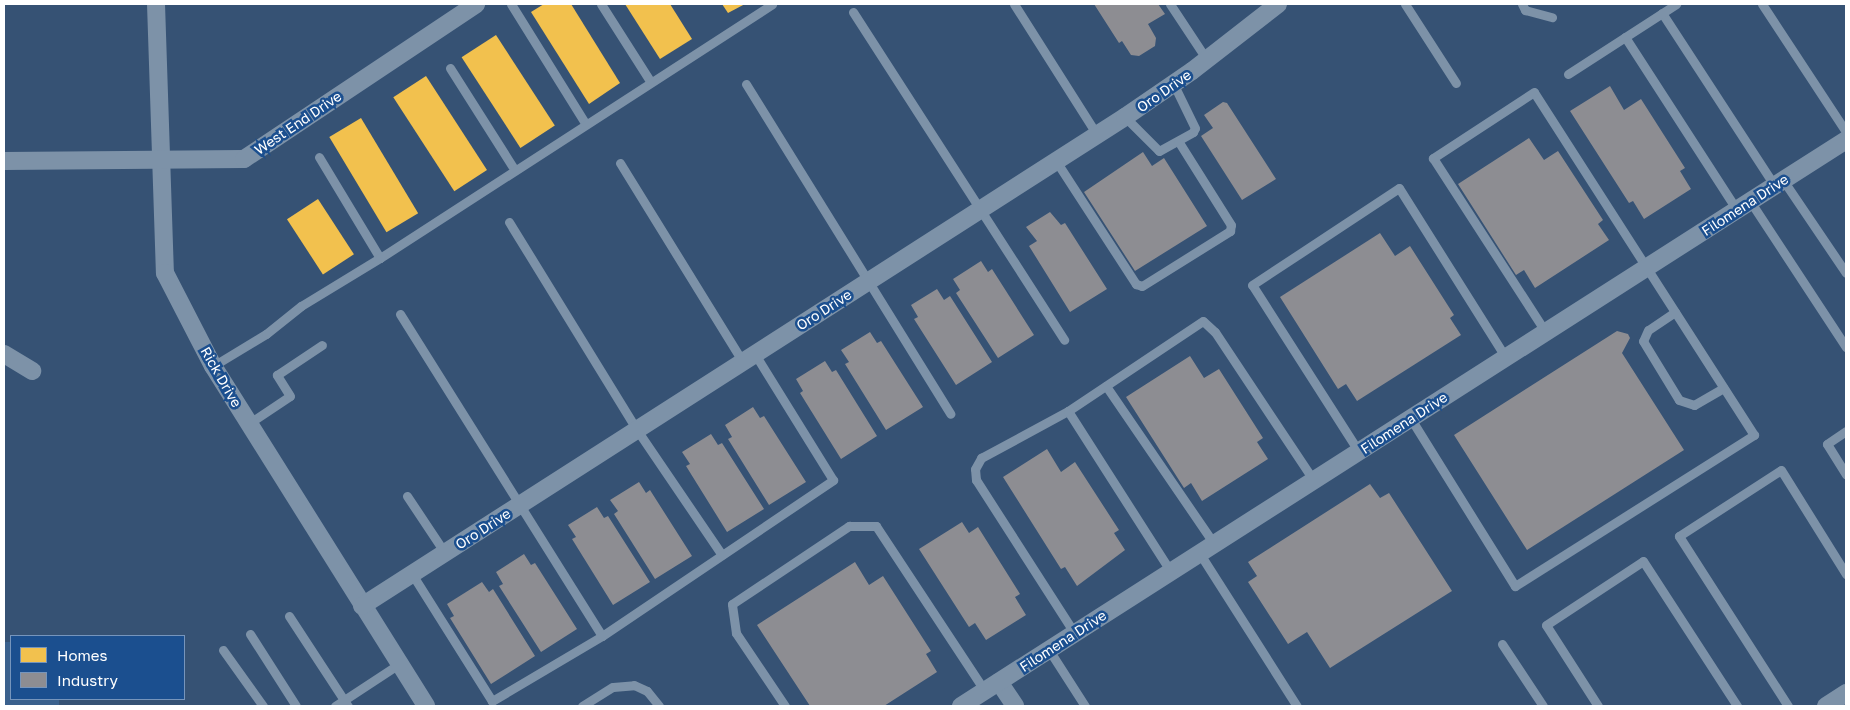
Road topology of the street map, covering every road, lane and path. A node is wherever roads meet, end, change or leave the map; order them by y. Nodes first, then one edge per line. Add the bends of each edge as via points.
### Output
1 (156, 4) edge
2 (476, 4) edge
3 (511, 4) edge
4 (601, 4) edge
5 (772, 4) edge
6 (1014, 4) edge
7 (1170, 4) edge
8 (1278, 4) edge
9 (1405, 4) edge
10 (1522, 4) edge
11 (1676, 4) edge
12 (1762, 4) edge
13 (853, 12) dead end
14 (1662, 12) junction
15 (1552, 17) dead end
16 (1625, 37) junction
17 (1208, 60) junction
18 (450, 68) dead end
19 (1568, 74) dead end
20 (650, 81) junction
21 (1456, 83) dead end
22 (746, 84) dead end
23 (1174, 85) junction
24 (1125, 117) junction
25 (585, 123) junction
26 (1846, 132) edge
27 (1097, 135) junction
28 (1846, 140) edge
29 (1178, 141) junction
30 (318, 156) dead end
31 (4, 161) edge
32 (1056, 161) junction
33 (162, 162) junction
34 (620, 163) dead end
35 (514, 169) junction
36 (1779, 182) junction
37 (1743, 206) junction
38 (979, 211) junction
39 (509, 222) dead end
40 (380, 258) junction
41 (1647, 268) junction
42 (1846, 273) edge
43 (866, 283) junction
44 (1675, 312) junction
45 (400, 314) dead end
46 (1546, 333) junction
47 (1064, 340) dead end
48 (322, 345) dead end
49 (1846, 348) edge
50 (4, 354) edge
51 (749, 358) junction
52 (1506, 358) junction
53 (213, 366) junction
54 (32, 371) dead end
55 (1106, 386) junction
56 (1724, 388) junction
57 (1068, 411) junction
58 (951, 414) dead end
59 (1411, 419) junction
60 (248, 424) junction
61 (637, 430) junction
62 (1846, 431) edge
63 (1359, 452) junction
64 (1846, 475) edge
65 (1314, 481) junction
66 (407, 496) dead end
67 (520, 505) junction
68 (1207, 549) junction
69 (445, 553) junction
70 (722, 555) junction
71 (1171, 572) junction
72 (412, 574) junction
73 (1846, 574) edge
74 (362, 606) junction
75 (289, 616) dead end
76 (250, 634) dead end
77 (1074, 634) junction
78 (602, 636) junction
79 (1502, 644) dead end
80 (223, 650) dead end
81 (1049, 650) junction
82 (399, 664) junction
83 (992, 687) junction
84 (1846, 693) edge
85 (346, 703) edge
86 (263, 706) edge
87 (296, 706) edge
88 (334, 706) edge
89 (426, 706) edge
90 (582, 706) edge
91 (659, 706) edge
92 (785, 706) edge
93 (962, 706) edge
94 (1015, 706) edge
95 (1085, 706) edge
96 (1298, 706) edge
97 (1543, 706) edge
98 (1598, 706) edge
99 (1737, 706) edge
100 (1788, 706) edge
101 (1826, 706) edge

1 - 33 street, Rick Drive
2 - 33 street, West End Drive via 244,159
3 - 25 lane
4 - 20 lane
5 - 20 lane
6 - 27 lane
7 - 17 lane
8 - 17 street, Oro Drive
9 - 21 lane
10 - 15 lane via 1525,10
11 - 14 lane
12 - 26 lane
13 - 38 lane
14 - 16 lane
14 - 36 lane
16 - 19 lane
16 - 37 lane
17 - 23 street, Oro Drive
18 - 35 lane
20 - 25 lane
22 - 43 lane
23 - 24 street, Oro Drive
23 - 29 lane via 1195,128
24 - 27 street, Oro Drive
24 - 29 lane via 1159,151
25 - 35 lane
27 - 32 street, Oro Drive
28 - 36 street, Filomena Drive
29 - 32 lane via 1232,225 1230,230 1142,286 1136,284
30 - 40 lane
31 - 33 street, West End Drive
32 - 38 street, Oro Drive
33 - 53 street, Rick Drive via 166,273
34 - 51 lane
35 - 40 lane
36 - 37 street, Filomena Drive
36 - 42 lane
37 - 41 street, Filomena Drive
37 - 49 lane
38 - 43 street, Oro Drive
38 - 47 lane
39 - 61 lane
40 - 53 lane via 300,306 266,334
41 - 44 lane
41 - 46 street, Filomena Drive
41 - 46 lane via 1534,92 1433,158
43 - 51 street, Oro Drive
43 - 58 lane
44 - 56 lane
44 - 56 lane via 1648,330 1643,341 1679,400 1694,405
45 - 67 lane
46 - 52 street, Filomena Drive
48 - 60 lane via 278,375 290,396
50 - 54 street
51 - 61 street, Oro Drive
51 - 70 lane via 833,480
52 - 59 street, Filomena Drive
52 - 63 lane via 1399,188 1252,285
53 - 60 street, Rick Drive
55 - 57 lane
55 - 65 lane via 1198,323 1207,323
55 - 68 lane
56 - 59 lane via 1754,435 1515,586
57 - 71 lane
57 - 77 lane via 981,458 975,469 982,491
59 - 63 street, Filomena Drive
60 - 74 street, Rick Drive
61 - 67 street, Oro Drive
61 - 70 lane
62 - 64 lane via 1827,444
63 - 65 street, Filomena Drive
65 - 68 street, Filomena Drive
66 - 69 lane
67 - 69 street, Oro Drive
67 - 78 lane
68 - 71 street, Filomena Drive
68 - 96 lane
69 - 72 street, Oro Drive
70 - 78 lane
71 - 77 street, Filomena Drive
72 - 74 street, Oro Drive
72 - 78 lane via 492,701
73 - 100 lane via 1781,470 1679,536
74 - 82 street, Rick Drive
75 - 85 lane
76 - 87 lane
77 - 81 street, Filomena Drive
79 - 97 lane
80 - 86 lane
81 - 83 street, Filomena Drive
81 - 95 lane
82 - 85 lane
82 - 89 street, Rick Drive
83 - 92 lane via 876,526 848,526 732,604 736,633
83 - 93 street, Filomena Drive
83 - 94 street
84 - 101 street
85 - 88 lane
90 - 91 lane via 613,687 634,685 647,690
98 - 99 lane via 1546,625 1644,561

